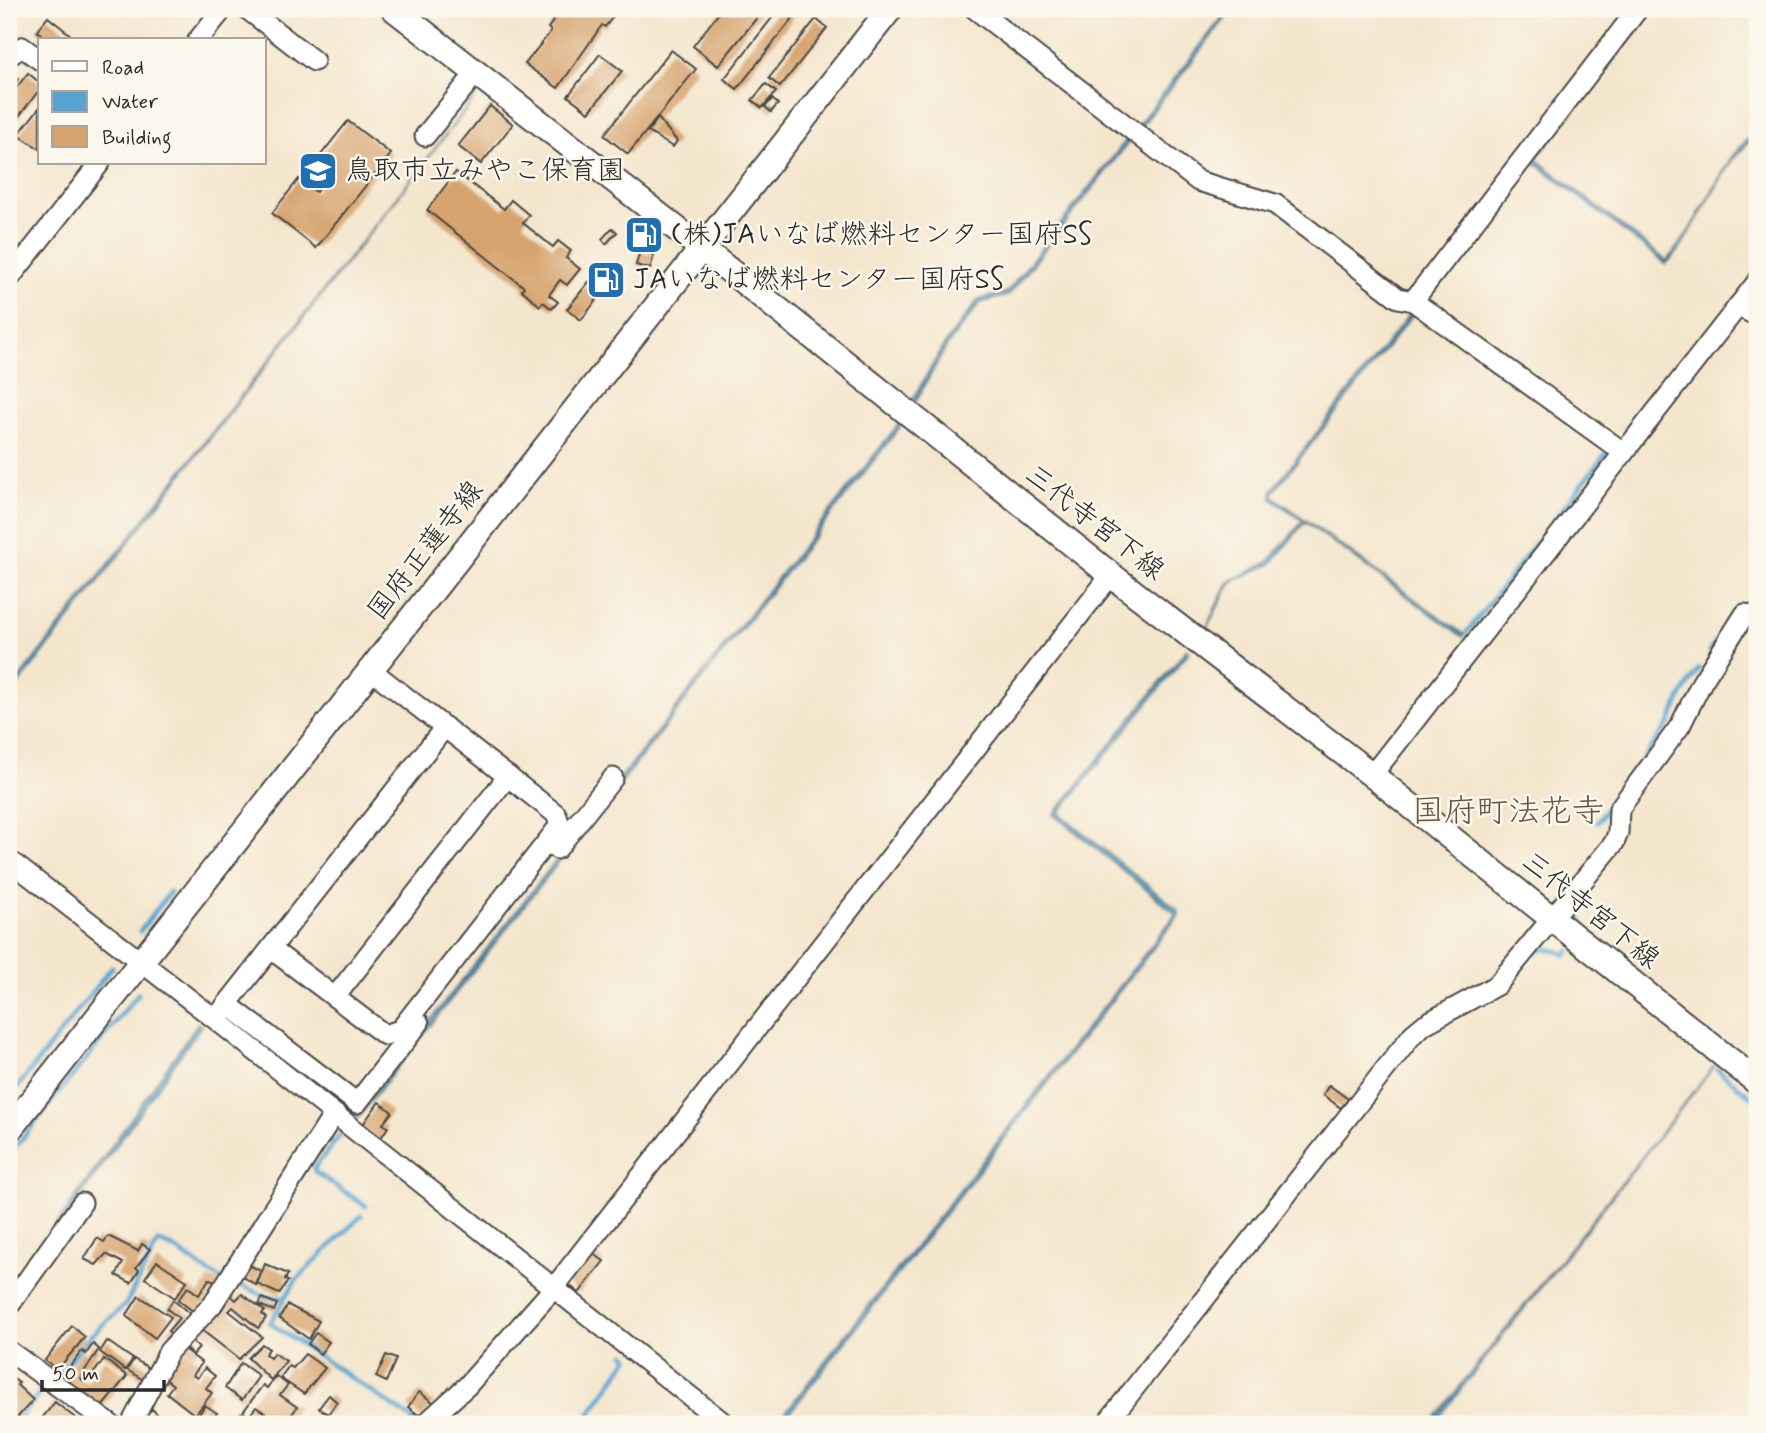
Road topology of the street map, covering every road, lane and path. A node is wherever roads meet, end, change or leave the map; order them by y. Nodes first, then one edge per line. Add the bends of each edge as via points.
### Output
1 (223, 9) edge
2 (247, 9) edge
3 (394, 9) edge
4 (890, 9) edge
5 (975, 9) edge
6 (1638, 9) edge
7 (200, 38) edge
8 (9, 56) edge
9 (38, 59) edge
10 (314, 61) dead end
11 (475, 74) junction
12 (425, 136) dead end
13 (99, 164) edge
14 (700, 247) junction
15 (9, 279) edge
16 (1757, 282) edge
17 (1413, 301) junction
18 (1738, 306) junction
19 (1757, 316) edge
20 (1623, 452) junction
21 (1111, 575) junction
22 (1757, 618) edge
23 (371, 670) junction
24 (445, 727) junction
25 (1372, 775) junction
26 (508, 776) junction
27 (613, 778) dead end
28 (9, 860) edge
29 (1553, 919) junction
30 (271, 948) junction
31 (142, 961) junction
32 (335, 997) junction
33 (221, 1011) junction
34 (1757, 1082) edge
35 (334, 1114) junction
36 (9, 1130) edge
37 (82, 1203) dead end
38 (553, 1289) junction
39 (9, 1306) edge
40 (9, 1351) edge
41 (110, 1424) edge
42 (131, 1424) edge
43 (425, 1424) edge
44 (725, 1424) edge
45 (1106, 1424) edge

1 - 7 street
2 - 10 street
3 - 11 main road, 三代寺宮下線
4 - 14 main road, 国府正蓮寺線
5 - 17 street via 1198,181 1275,204 1398,298
6 - 17 street
8 - 9 street via 22,47
11 - 12 street
11 - 14 main road, 三代寺宮下線
13 - 15 street
14 - 21 main road, 三代寺宮下線
14 - 23 main road, 国府正蓮寺線
16 - 18 street
17 - 20 street
18 - 19 street
18 - 20 street
20 - 25 street
21 - 25 main road, 三代寺宮下線
21 - 38 street
22 - 29 street via 1745,614 1680,726 1619,809 1614,843
23 - 24 street
23 - 31 main road, 国府正蓮寺線
24 - 26 street
24 - 30 street
25 - 29 main road, 三代寺宮下線
26 - 32 street
26 - 32 street via 556,814 561,825 400,1030 385,1035
27 - 33 street via 357,1103
28 - 31 street
29 - 34 main road, 三代寺宮下線
29 - 45 street via 1497,985 1413,1034
30 - 32 street
30 - 33 street
31 - 33 street
31 - 36 main road, 国府正蓮寺線
33 - 35 street
35 - 38 street
35 - 42 street via 212,1305 169,1351
37 - 39 street
38 - 43 street via 467,1386
38 - 44 street
40 - 41 street

